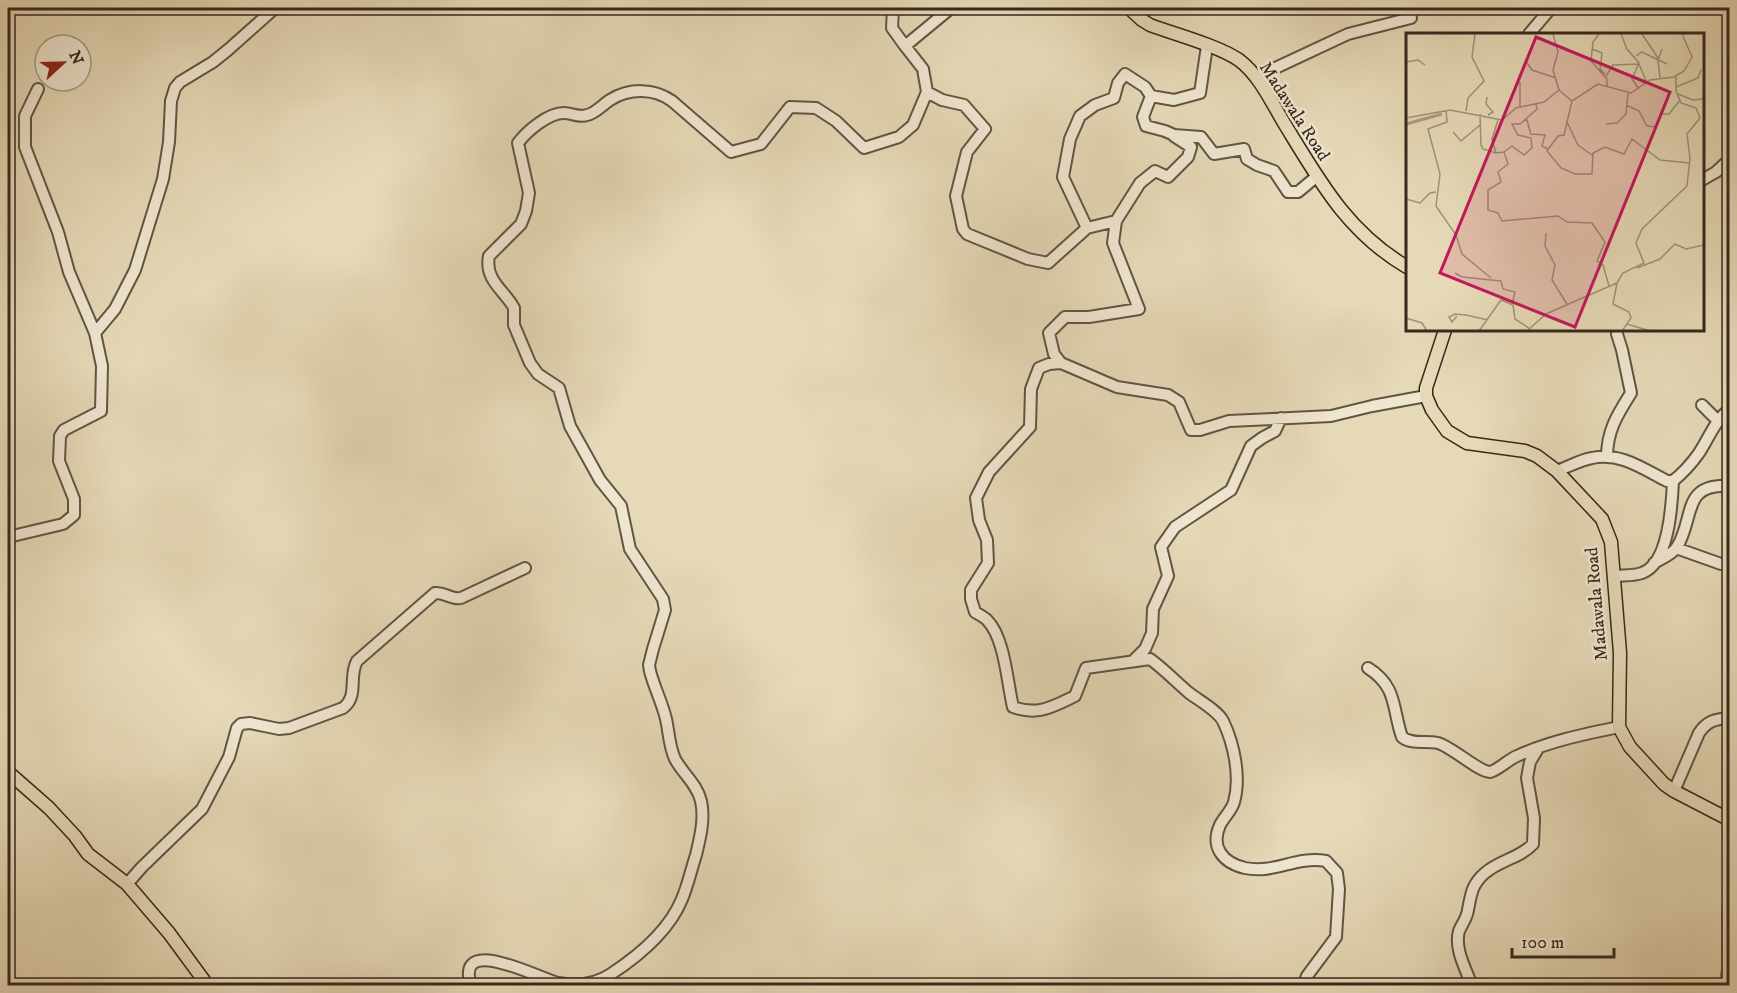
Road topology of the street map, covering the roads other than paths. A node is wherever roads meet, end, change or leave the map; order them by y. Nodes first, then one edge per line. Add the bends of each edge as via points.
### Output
1 (275, 8) edge
2 (893, 8) edge
3 (951, 8) edge
4 (1129, 8) edge
5 (1551, 8) edge
6 (1411, 18) dead end
7 (1530, 33) edge
8 (905, 46) junction
9 (1207, 46) junction
10 (1256, 77) junction
11 (927, 92) junction
12 (36, 93) edge
13 (1151, 96) junction
14 (1174, 135) junction
15 (1730, 159) edge
16 (1316, 177) junction
17 (1704, 179) edge
18 (1116, 221) junction
19 (1088, 228) junction
20 (1406, 266) edge
21 (1444, 332) edge
22 (95, 333) junction
23 (1617, 334) dead end
24 (1061, 363) junction
25 (1426, 396) junction
26 (1702, 405) dead end
27 (1730, 409) edge
28 (1281, 418) junction
29 (1718, 421) junction
30 (1607, 457) junction
31 (1557, 471) junction
32 (1673, 481) junction
33 (1730, 486) edge
34 (8, 537) edge
35 (1677, 548) junction
36 (1654, 563) junction
37 (1730, 563) edge
38 (525, 568) dead end
39 (1614, 576) junction
40 (1134, 660) junction
41 (1368, 668) dead end
42 (1730, 718) edge
43 (1619, 727) junction
44 (1539, 747) junction
45 (8, 772) edge
46 (1674, 791) junction
47 (1730, 820) edge
48 (128, 884) junction
49 (208, 986) edge
50 (471, 986) edge
51 (1304, 986) edge
52 (1472, 986) edge

1 - 22 street via 213,62 175,88 163,179 135,270 115,309
2 - 8 street via 892,28
3 - 8 street
4 - 9 main road, Madawala Road via 1150,25
5 - 7 street
6 - 10 street via 1348,34
8 - 11 street via 923,69
9 - 10 main road, Madawala Road via 1238,60
9 - 13 street via 1200,93 1174,100
10 - 16 main road, Madawala Road
11 - 19 street via 964,105 985,129 967,152 956,196 967,234 1048,263
11 - 50 street via 913,125 899,137 864,148 816,108 790,107 761,144 731,152 672,100 650,92 621,94 584,117 562,113 552,116 518,143 529,193 526,211 521,224 488,261 494,283 514,308 517,335 535,371 560,388 570,426 600,480 621,506 630,549 663,599 665,610 650,671 673,753 698,792 702,818 684,896 673,917 652,942 611,975 590,983 560,983 481,959 470,968
12 - 22 street via 25,116 25,147
13 - 14 street via 1143,117 1146,126
13 - 19 street via 1125,74 1114,98 1080,116 1063,177
14 - 16 street via 1201,137 1214,154 1244,149 1246,159 1274,171 1288,192 1298,192
14 - 18 street via 1191,147 1188,158 1168,177 1155,171 1140,183
15 - 17 street
16 - 20 main road, Madawala Road via 1329,197 1371,241
18 - 19 street
18 - 24 street via 1113,243 1139,309 1065,317 1049,333 1054,354
21 - 25 main road
22 - 34 street via 102,366 102,407 62,432 58,446 62,471 74,499 74,515 63,524
23 - 30 street via 1631,393 1612,424
24 - 28 street via 1117,387 1168,395 1179,402 1191,430 1229,421
24 - 40 street via 1039,368 1031,389 1030,427 989,472 976,498 987,540 988,563 971,590 971,599 975,612 996,633 1013,707 1027,711 1046,709 1075,696 1086,668
25 - 28 street via 1331,416
25 - 31 main road, Madawala Road via 1439,421 1462,440 1525,451
26 - 29 street
27 - 29 street
28 - 40 street via 1275,431 1251,446 1231,490 1175,527 1161,547 1168,576 1153,609 1152,633
29 - 32 street via 1700,452
30 - 31 street via 1593,457
30 - 32 street via 1625,459
31 - 39 main road, Madawala Road via 1602,519 1611,542
32 - 36 street via 1669,529
33 - 35 street via 1711,488 1693,499
35 - 36 street
35 - 37 street via 1721,564
36 - 39 street via 1644,573
38 - 48 street via 461,598 435,593 357,661 352,696 343,708 289,728 242,724 202,809
39 - 43 main road, Madawala Road via 1620,653
40 - 51 street via 1150,659 1164,668 1222,720 1235,759 1236,780 1234,803 1216,837 1216,847 1224,860 1244,868 1265,870 1310,858 1326,861 1337,873 1336,937
41 - 44 street via 1381,676 1388,687 1400,733 1406,741 1437,743 1491,772 1507,760
42 - 46 street via 1704,726
43 - 44 street
43 - 46 main road via 1630,747
44 - 52 street via 1527,778 1534,818 1533,844 1495,865 1475,883 1459,932 1461,957
45 - 48 main road via 49,808 88,855
46 - 47 main road
48 - 49 main road

